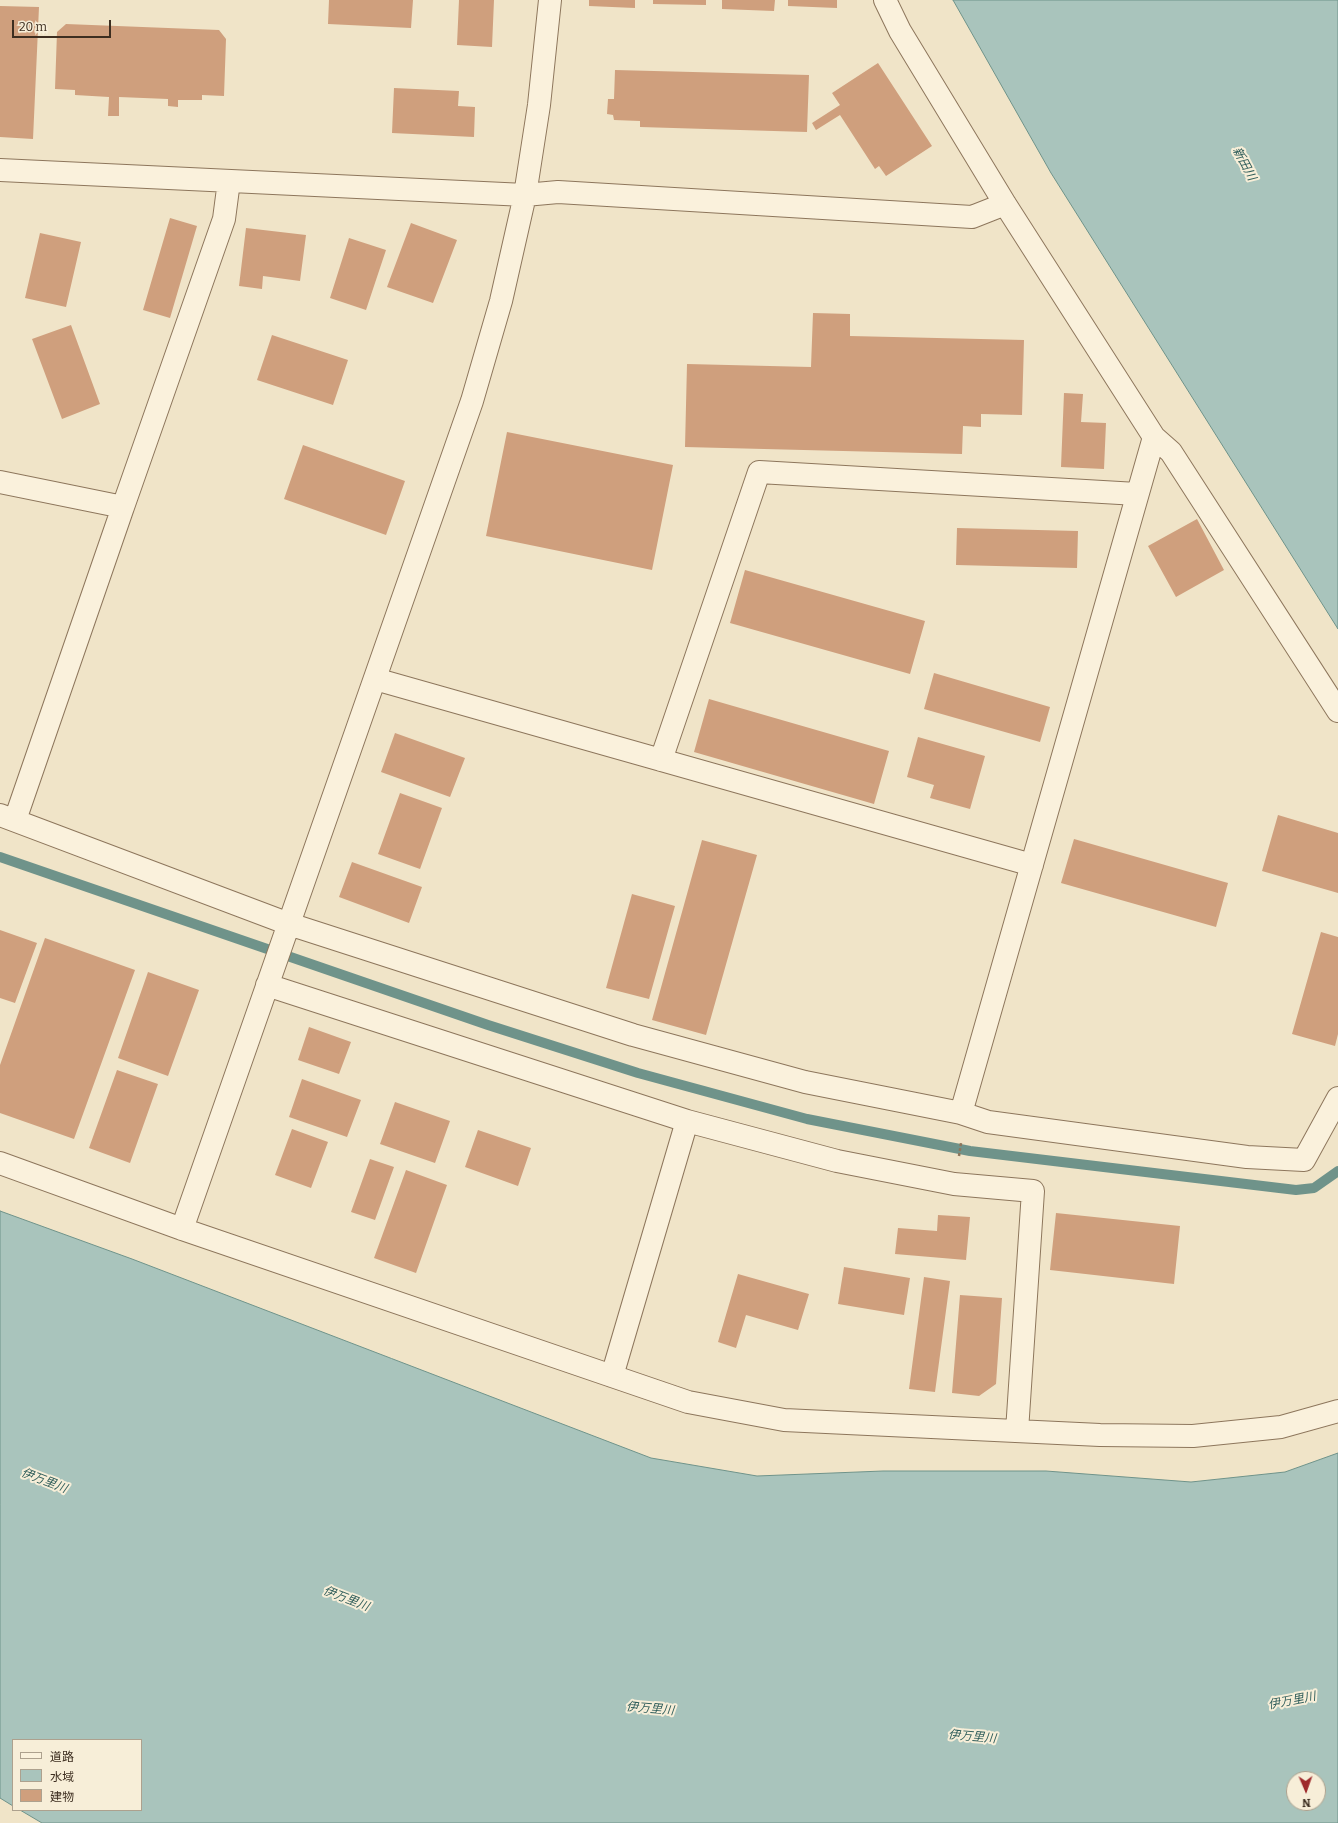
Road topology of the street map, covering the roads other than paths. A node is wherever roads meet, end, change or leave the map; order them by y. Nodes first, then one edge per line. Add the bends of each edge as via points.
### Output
1 (550, 0) edge
2 (885, 0) edge
3 (0, 170) edge
4 (229, 181) junction
5 (525, 195) junction
6 (1005, 204) junction
7 (1154, 437) junction
8 (0, 482) edge
9 (1137, 494) junction
10 (123, 507) junction
11 (375, 678) junction
12 (1338, 711) edge
13 (661, 760) junction
14 (7, 817) edge
15 (1032, 865) junction
16 (289, 924) junction
17 (267, 985) junction
18 (1338, 1098) edge
19 (961, 1113) junction
20 (687, 1121) junction
21 (0, 1163) edge
22 (182, 1229) junction
23 (612, 1376) junction
24 (1338, 1411) edge
25 (1017, 1431) junction

1 - 5 street via 539,104
2 - 6 street via 900,31
3 - 4 street
4 - 5 street
4 - 10 street via 224,218
5 - 6 street via 558,192 972,217
5 - 11 street via 501,301 472,401
6 - 7 street
7 - 9 street
7 - 12 street via 1171,452
8 - 10 street
9 - 13 street via 759,472
9 - 15 street
10 - 14 street
11 - 13 street
11 - 16 street
13 - 15 street
14 - 16 street
15 - 19 street
16 - 17 street
16 - 19 street via 633,1035 805,1082
17 - 20 street
17 - 22 street
18 - 19 street via 1304,1160 1247,1157 988,1122
20 - 23 street
20 - 25 street via 837,1161 954,1184 1032,1191
21 - 22 street
22 - 23 street
23 - 25 street via 688,1402 784,1420
24 - 25 street via 1281,1427 1193,1436

